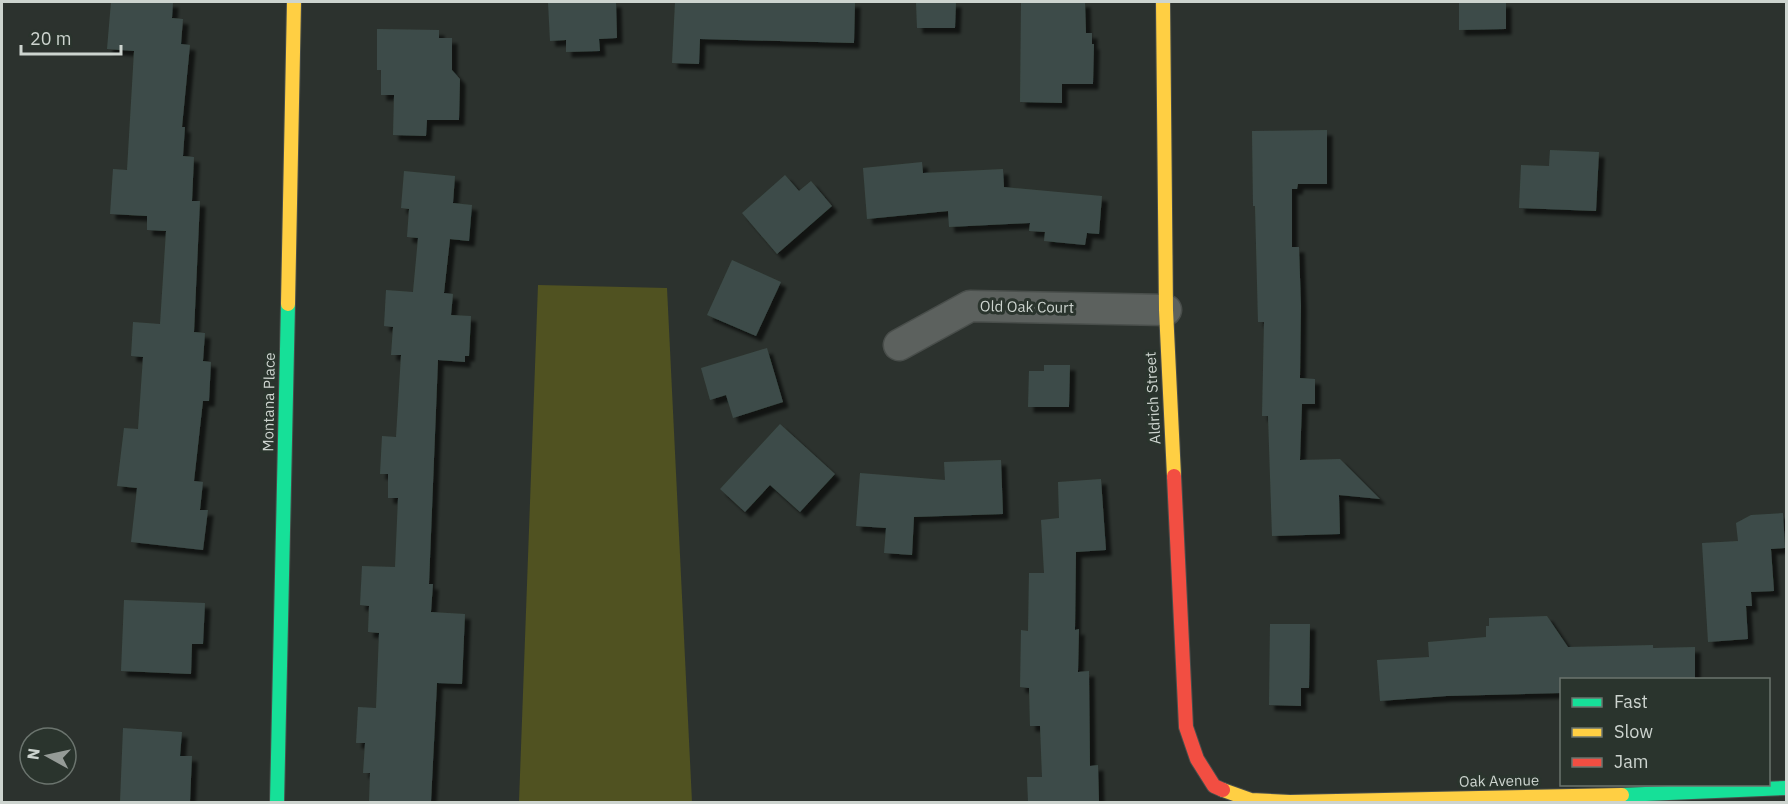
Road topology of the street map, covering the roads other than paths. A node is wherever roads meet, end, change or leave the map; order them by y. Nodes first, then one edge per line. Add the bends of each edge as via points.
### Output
1 (294, 2) edge
2 (1163, 2) edge
3 (1166, 310) junction
4 (899, 345) dead end
5 (1214, 786) joint
6 (1786, 788) edge
7 (1670, 798) edge
8 (277, 802) edge

1 - 8 street, Montana Place
2 - 3 street, Aldrich Street
3 - 4 street, Old Oak Court via 970,306
3 - 5 street, Aldrich Street via 1186,727 1197,759
5 - 7 street, Oak Avenue via 1251,800 1290,802
6 - 7 street, Oak Avenue

